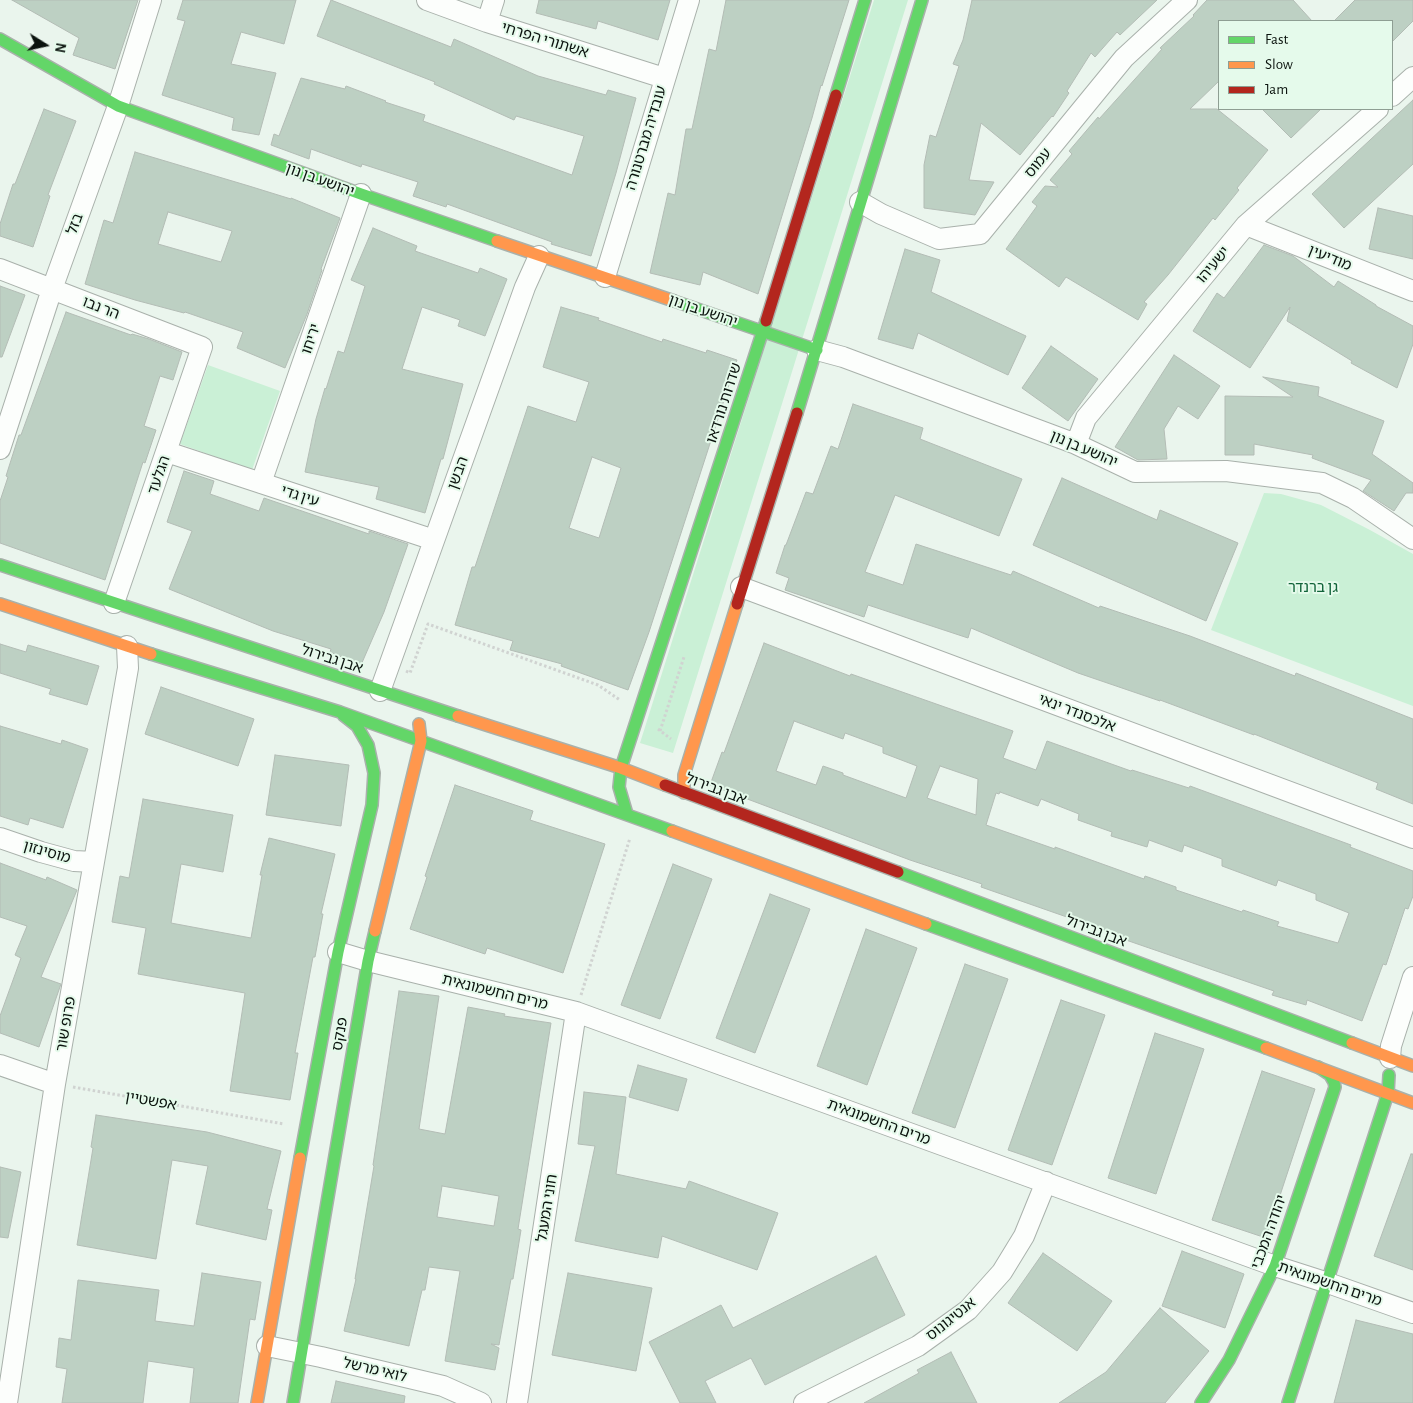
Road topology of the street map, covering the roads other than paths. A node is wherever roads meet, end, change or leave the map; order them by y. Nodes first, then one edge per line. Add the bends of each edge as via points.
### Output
1 (151, 0) edge
2 (426, 0) edge
3 (494, 0) edge
4 (689, 0) edge
5 (865, 0) edge
6 (922, 0) edge
7 (1187, 0) edge
8 (487, 22) junction
9 (0, 39) edge
10 (1413, 77) edge
11 (664, 78) junction
12 (1393, 95) edge
13 (118, 106) junction
14 (1377, 110) edge
15 (361, 194) junction
16 (860, 202) junction
17 (1246, 225) junction
18 (539, 256) junction
19 (0, 270) edge
20 (605, 277) junction
21 (52, 289) junction
22 (1413, 292) edge
23 (763, 331) junction
24 (202, 347) joint
25 (817, 350) junction
26 (1076, 444) junction
27 (0, 449) edge
28 (167, 452) junction
29 (261, 483) junction
30 (1413, 539) edge
31 (434, 540) junction
32 (0, 566) edge
33 (741, 587) junction
34 (114, 602) junction
35 (0, 604) edge
36 (127, 646) junction
37 (380, 691) junction
38 (340, 712) junction
39 (421, 741) junction
40 (621, 768) junction
41 (684, 793) junction
42 (632, 816) junction
43 (0, 838) edge
44 (1413, 838) edge
45 (94, 862) junction
46 (338, 952) junction
47 (368, 961) junction
48 (1413, 978) edge
49 (576, 1012) junction
50 (1390, 1058) junction
51 (0, 1065) edge
52 (1318, 1066) junction
53 (1413, 1066) edge
54 (55, 1084) junction
55 (1388, 1093) junction
56 (1413, 1103) edge
57 (1046, 1182) junction
58 (1275, 1266) junction
59 (1328, 1283) junction
60 (1413, 1313) edge
61 (267, 1346) junction
62 (301, 1354) junction
63 (7, 1403) edge
64 (257, 1403) edge
65 (293, 1403) edge
66 (481, 1403) edge
67 (517, 1403) edge
68 (804, 1403) edge
69 (1201, 1403) edge
70 (1288, 1403) edge

1 - 13 street, בזל
2 - 8 street, אשתורי הפרחי
3 - 8 street
4 - 11 street, עובדיה מברטנורה
5 - 23 main road, שדרות נורדאו
6 - 16 main road
7 - 16 street, עמוס via 1124,58 980,234 939,240
8 - 11 street, אשתורי הפרחי
9 - 13 main road, יהושע בן נון
10 - 12 street
11 - 20 street, עובדיה מברטנורה
13 - 15 main road, יהושע בן נון
13 - 21 street, בזל
14 - 17 street, ישעיהו
15 - 18 main road, יהושע בן נון
15 - 29 street, יריחו
16 - 25 main road
17 - 22 street, מודיעין
17 - 26 street, ישעיהו via 1086,418
18 - 20 main road, יהושע בן נון
18 - 31 street, הבשן
19 - 21 street, הר נבו
20 - 23 main road, יהושע בן נון
21 - 24 street, הר נבו
21 - 27 street, בזל
23 - 25 main road, יהושע בן נון
23 - 40 main road, שדרות נורדאו
24 - 28 street, הגלעד
25 - 26 street, יהושע בן נון
25 - 33 main road
26 - 30 street, יהושע בן נון via 1135,472 1226,471 1322,483 1353,498
28 - 29 street, עין גדי
28 - 34 street, הגלעד
29 - 31 street, עין גדי
31 - 37 street, הבשן
32 - 34 main road, אבן גבירול
33 - 41 main road via 690,754 684,776
33 - 44 street, אלכסנדר ינאי
34 - 37 main road, אבן גבירול
35 - 36 main road
36 - 38 main road
36 - 45 street, פרופ שור via 128,668
37 - 39 main road, פנקס via 413,714 419,722
37 - 40 main road, אבן גבירול
38 - 39 main road
38 - 46 main road, פנקס via 364,735 374,784 368,827
39 - 42 main road
39 - 47 main road, פנקס
40 - 41 main road, אבן גבירול
40 - 42 main road, שדרות נורדאו via 619,788
41 - 50 main road, אבן גבירול
42 - 52 main road
43 - 45 street, מוסינזון via 74,861
45 - 54 street, פרופ שור
46 - 47 street, מרים החשמונאית
46 - 61 main road, פנקס
47 - 49 street, מרים החשמונאית
47 - 62 main road, פנקס
48 - 50 street
49 - 57 street, מרים החשמונאית
49 - 67 street, חוני המעגל
50 - 53 main road, אבן גבירול
50 - 55 main road
51 - 54 street
52 - 55 main road
52 - 58 main road, יהודה המכבי via 1330,1075 1335,1087
54 - 63 street, פרופ שור
55 - 56 main road
55 - 59 main road
57 - 58 street, מרים החשמונאית
57 - 68 street, אנטיגונוס via 1024,1236 1002,1272 968,1310 918,1346
58 - 59 street, מרים החשמונאית
58 - 69 main road, יהודה המכבי via 1229,1360
59 - 60 street, מרים החשמונאית
59 - 70 main road
61 - 62 street, לואי מרשל
61 - 64 main road, פנקס
62 - 65 main road, פנקס
62 - 66 street, לואי מרשל via 443,1386

